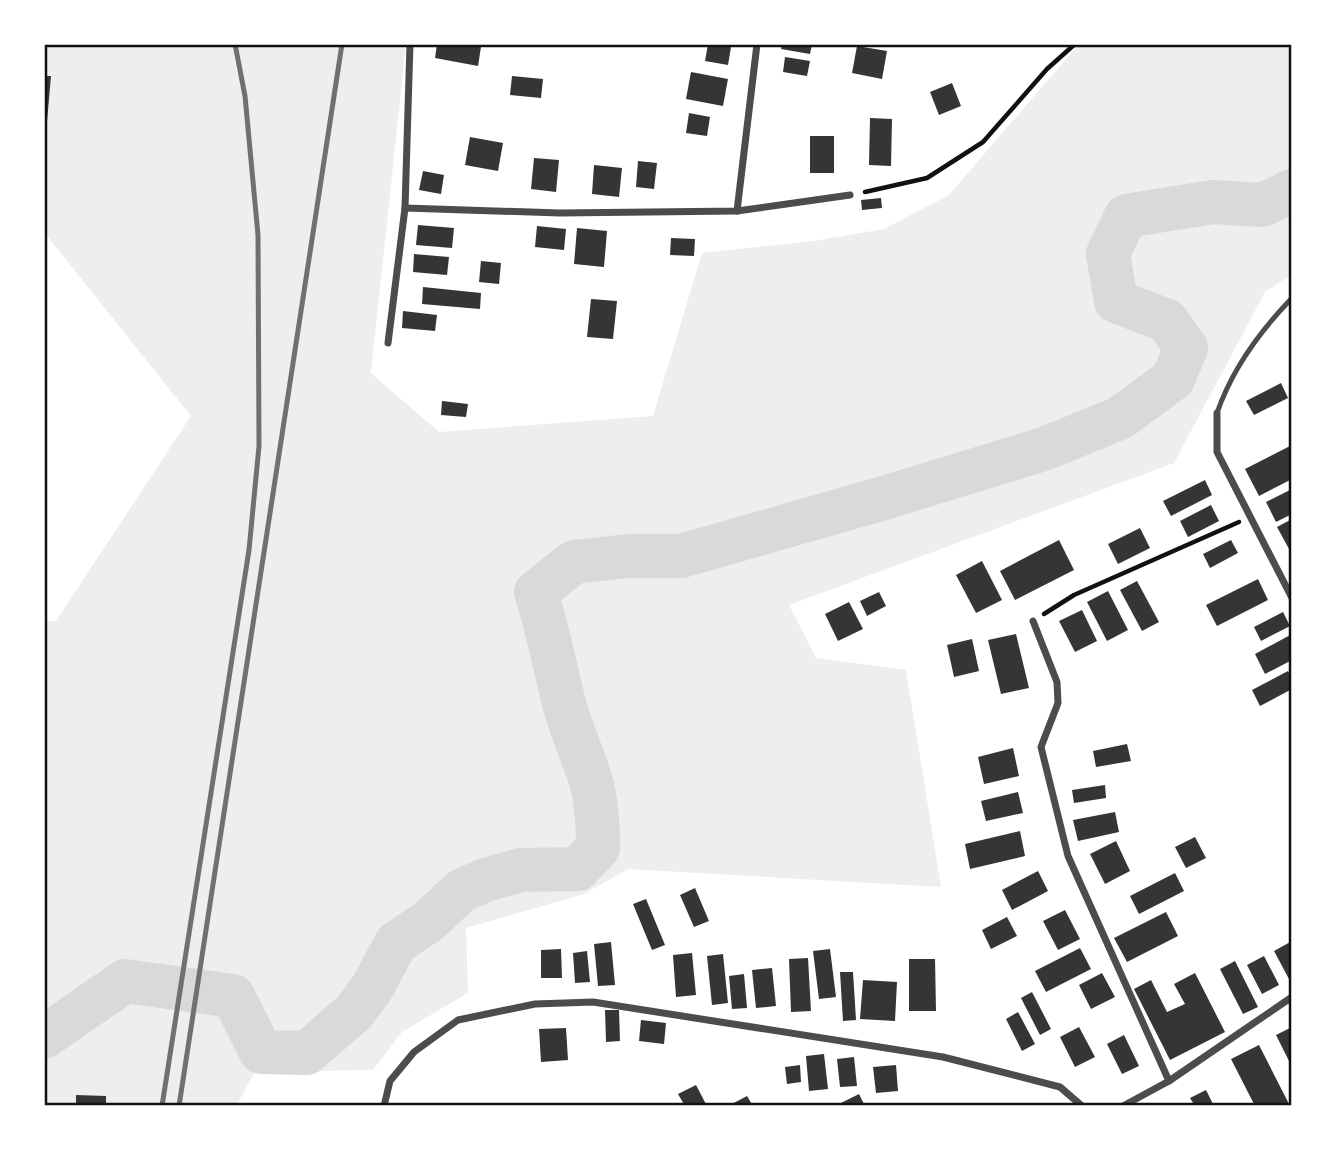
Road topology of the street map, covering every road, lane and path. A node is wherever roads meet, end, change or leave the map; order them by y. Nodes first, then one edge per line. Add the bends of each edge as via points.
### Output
1 (410, 44) edge
2 (757, 44) edge
3 (1074, 44) edge
4 (850, 195) joint
5 (405, 208) junction
6 (737, 211) junction
7 (1292, 298) edge
8 (388, 343) dead end
9 (1217, 413) joint
10 (1249, 517) junction
11 (1292, 598) edge
12 (1032, 621) joint
13 (1292, 997) edge
14 (1169, 1081) junction
15 (384, 1106) edge
16 (1082, 1106) edge
17 (1122, 1106) edge

1 - 5 street
2 - 6 street
3 - 4 path via 983,142 927,178
4 - 6 street
5 - 6 street via 560,213
5 - 8 street
7 - 9 lane via 1266,325 1226,388
9 - 10 street via 1217,452
10 - 11 street
10 - 12 path via 1073,596
12 - 14 street via 1057,682 1058,703 1041,747 1068,856
13 - 14 street
14 - 17 street
15 - 16 street via 390,1081 414,1052 458,1020 535,1004 593,1002 943,1057 1060,1087

